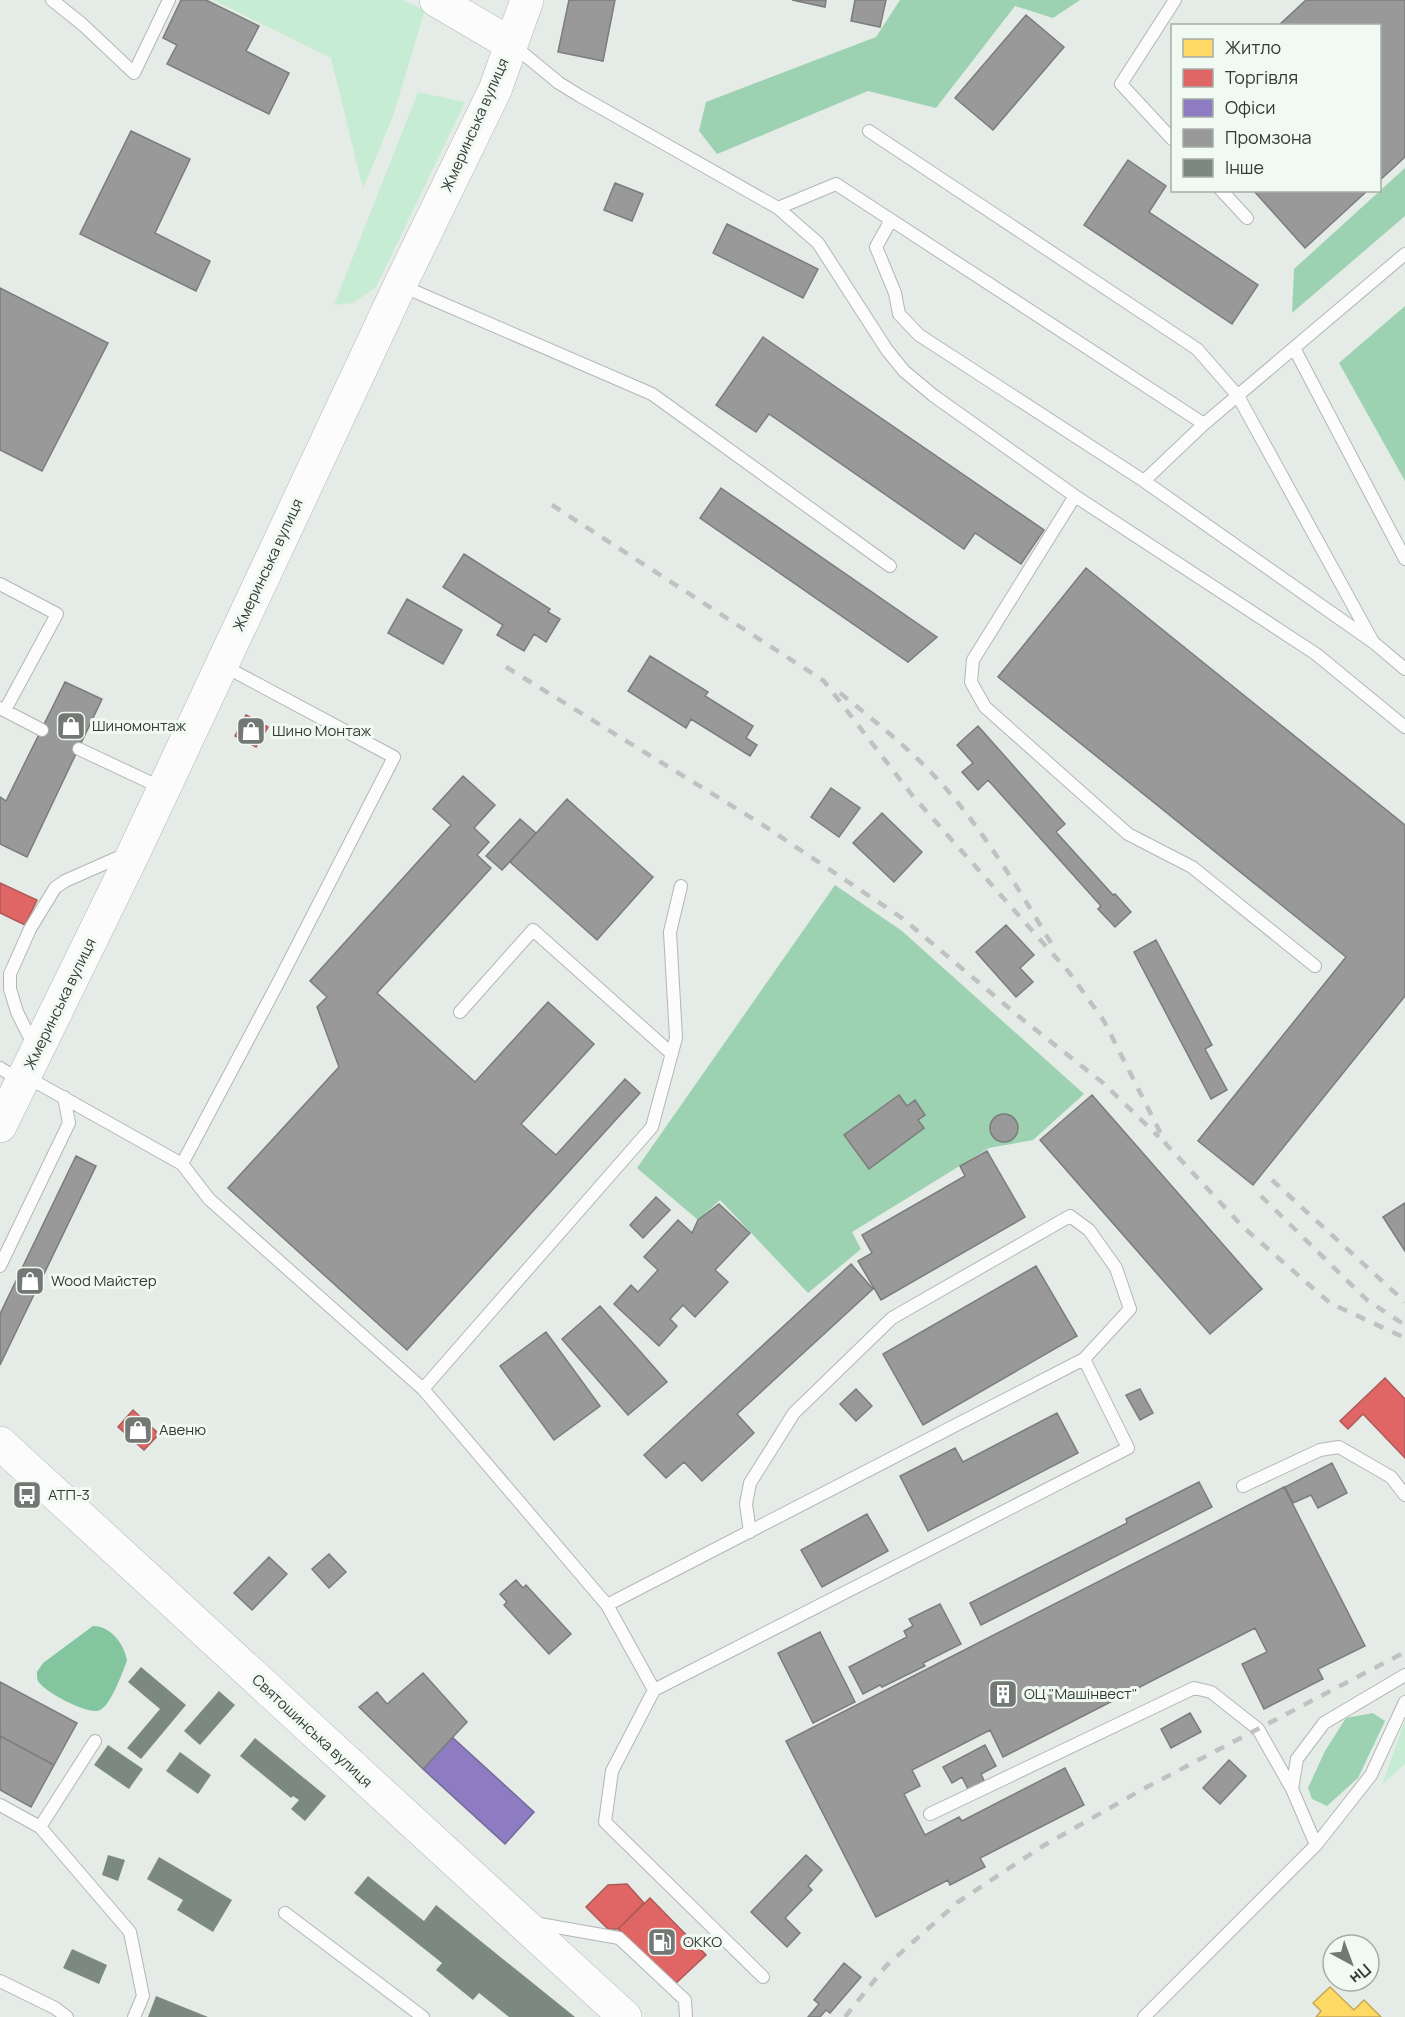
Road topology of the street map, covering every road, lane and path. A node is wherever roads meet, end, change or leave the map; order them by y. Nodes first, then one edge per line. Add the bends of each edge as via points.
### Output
1 (52, 0) edge
2 (169, 0) edge
3 (436, 0) edge
4 (527, 0) edge
5 (1175, 0) edge
6 (511, 44) junction
7 (869, 131) dead end
8 (1171, 137) edge
9 (1223, 192) edge
10 (778, 208) junction
11 (1247, 218) dead end
12 (891, 220) junction
13 (1405, 254) edge
14 (400, 285) junction
15 (1294, 348) junction
16 (1238, 396) junction
17 (1204, 424) junction
18 (1144, 481) junction
19 (1075, 496) junction
20 (1405, 559) edge
21 (890, 566) dead end
22 (0, 584) edge
23 (1373, 642) junction
24 (221, 664) junction
25 (1405, 669) edge
26 (3, 709) edge
27 (1405, 727) edge
28 (42, 730) dead end
29 (79, 749) dead end
30 (163, 788) junction
31 (135, 850) junction
32 (681, 886) dead end
33 (1315, 966) dead end
34 (460, 1012) dead end
35 (672, 1054) junction
36 (21, 1069) edge
37 (64, 1097) junction
38 (0, 1126) edge
39 (182, 1164) junction
40 (0, 1266) edge
41 (1084, 1359) junction
42 (423, 1389) junction
43 (0, 1443) edge
44 (1244, 1486) dead end
45 (1405, 1495) edge
46 (750, 1532) junction
47 (607, 1605) junction
48 (1405, 1675) edge
49 (654, 1690) junction
50 (1405, 1702) edge
51 (95, 1741) dead end
52 (1292, 1789) junction
53 (0, 1805) edge
54 (930, 1814) dead end
55 (40, 1827) junction
56 (1316, 1845) junction
57 (285, 1913) dead end
58 (520, 1921) junction
59 (763, 1977) dead end
60 (0, 1981) edge
61 (67, 2017) edge
62 (134, 2017) edge
63 (423, 2017) edge
64 (625, 2017) edge
65 (686, 2017) edge
66 (1144, 2017) edge

1 - 2 lane via 134,73
3 - 6 main road
4 - 6 main road, Жмеринська вулиця
5 - 8 lane via 1120,84
6 - 10 lane via 573,92
6 - 14 main road, Жмеринська вулиця via 495,90
7 - 16 lane via 1197,349
9 - 11 lane
10 - 12 lane via 836,184
10 - 19 lane via 818,243 904,371
12 - 17 lane
12 - 18 lane via 876,247 896,293 899,314 919,335
13 - 15 lane
14 - 21 lane via 652,394
14 - 24 main road, Жмеринська вулиця
15 - 16 lane
15 - 20 lane
16 - 17 lane
16 - 23 lane
17 - 18 lane
18 - 23 lane
19 - 27 lane via 1316,654
19 - 33 lane via 973,660 971,682 986,706 1128,834 1192,867
22 - 26 lane via 57,614
23 - 25 lane
24 - 30 main road, Жмеринська вулиця
24 - 39 lane via 394,757
26 - 28 lane
29 - 30 lane
30 - 31 main road, Жмеринська вулиця
31 - 36 main road, Жмеринська вулиця
31 - 36 lane via 65,881 56,888 30,929 10,974
32 - 35 lane via 670,932 676,1038
34 - 35 lane via 533,930
35 - 42 lane via 652,1128
36 - 37 lane
36 - 38 main road, Жмеринська вулиця
37 - 39 lane
37 - 40 lane via 69,1123
39 - 42 lane via 209,1199
41 - 46 lane
41 - 46 lane via 1130,1309 1116,1268 1089,1230 1070,1216 892,1318 794,1413 750,1483 746,1504
41 - 49 lane via 1128,1448
42 - 47 lane
43 - 58 main road, Святошинська вулиця
44 - 45 lane via 1320,1450 1339,1447 1391,1477
46 - 47 lane
47 - 49 lane
48 - 52 lane via 1323,1723 1297,1759
49 - 59 lane via 612,1771 605,1822
50 - 56 lane via 1371,1775
51 - 55 lane
52 - 54 lane via 1258,1729 1211,1692 1194,1688
52 - 56 lane
53 - 55 lane
55 - 62 lane via 130,1932 143,1996
56 - 66 lane
57 - 63 lane
58 - 64 main road, Святошинська вулиця
58 - 65 lane via 619,1938 685,2000
60 - 61 lane

